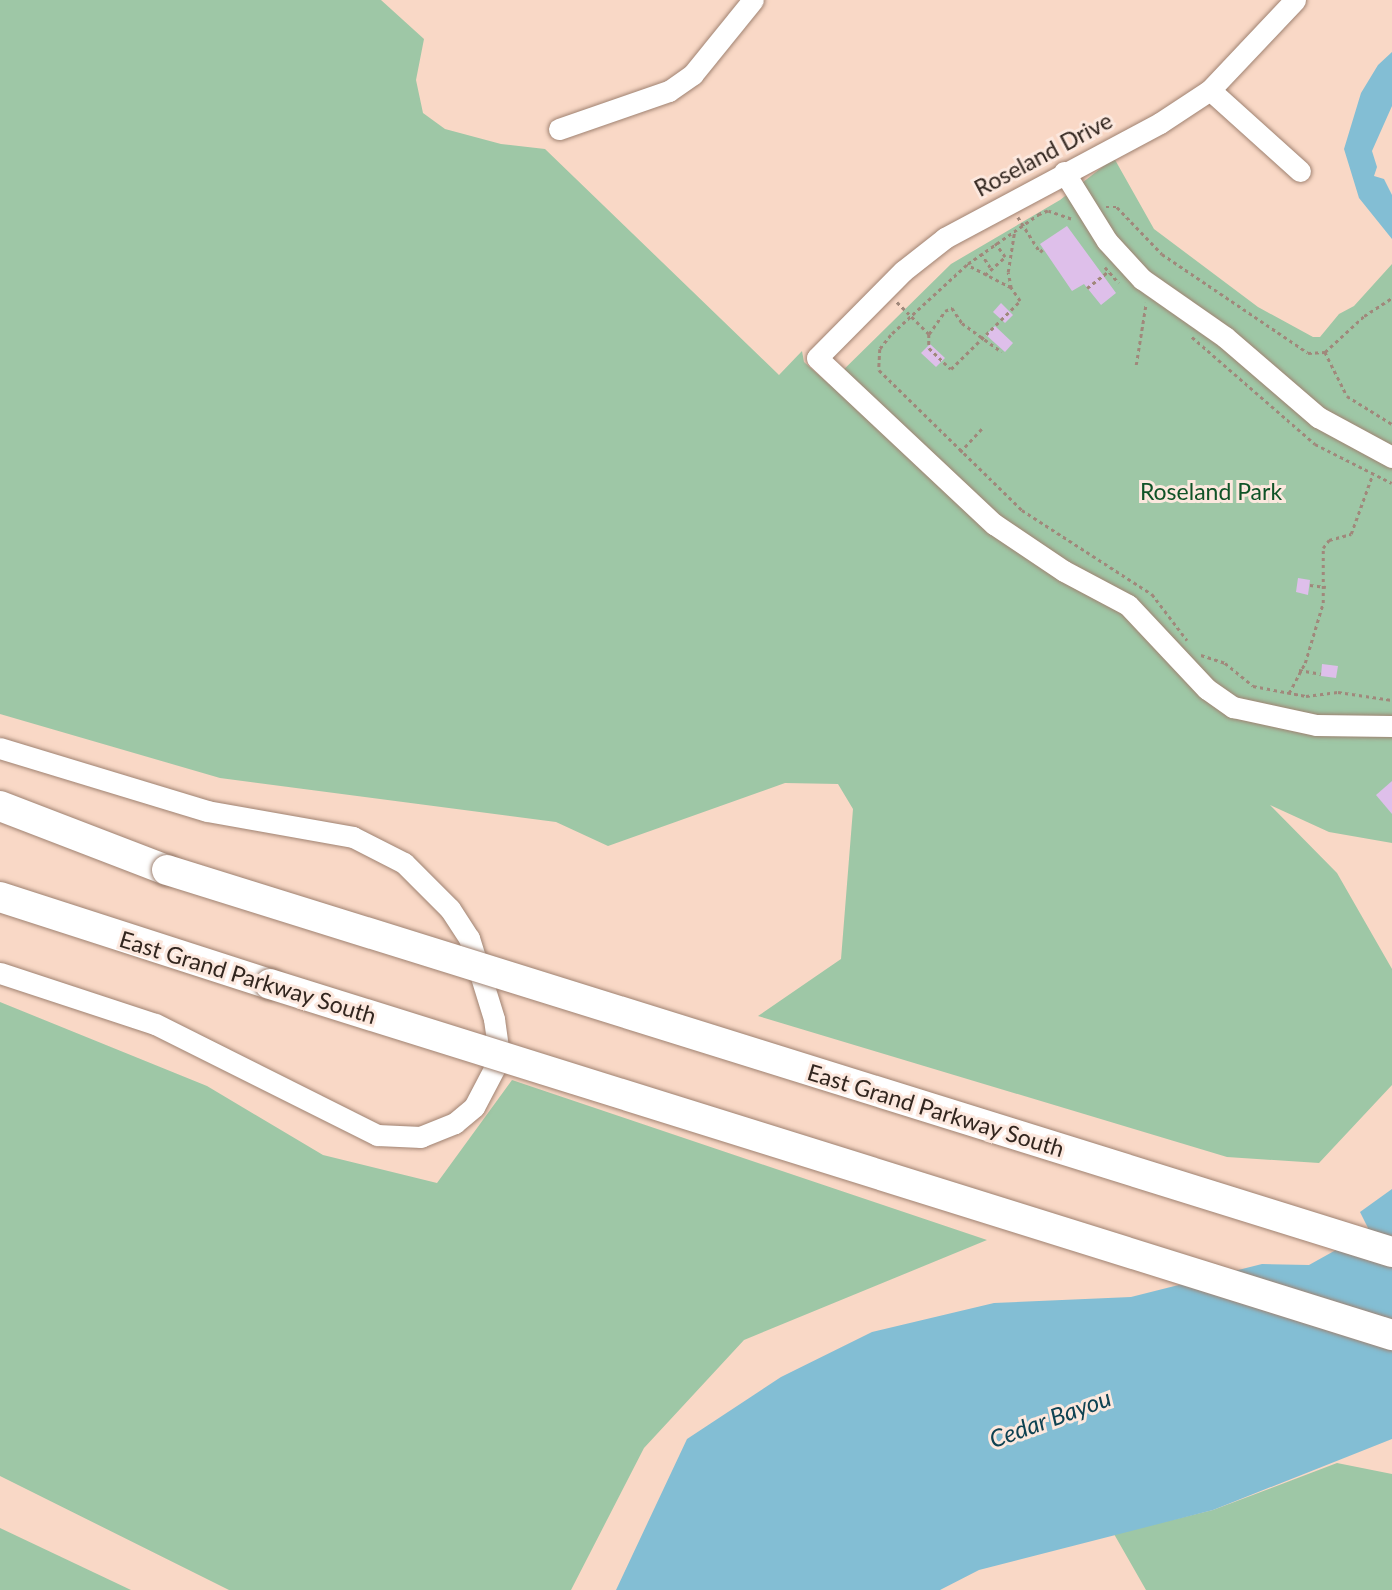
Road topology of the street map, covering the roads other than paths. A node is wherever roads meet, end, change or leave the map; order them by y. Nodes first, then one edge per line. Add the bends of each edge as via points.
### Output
1 (753, 0) edge
2 (1294, 0) edge
3 (1210, 90) junction
4 (559, 129) dead end
5 (1300, 171) dead end
6 (1064, 172) junction
7 (1392, 457) edge
8 (1392, 726) edge
9 (0, 748) edge
10 (0, 806) edge
11 (0, 819) edge
12 (167, 870) junction
13 (0, 897) edge
14 (0, 905) edge
15 (106, 933) junction
16 (0, 972) edge
17 (1392, 1252) edge
18 (1392, 1335) edge

1 - 4 street via 693,74 670,90
2 - 3 street, Roseland Drive
3 - 5 street
3 - 6 street, Roseland Drive via 1160,123
6 - 7 street via 1115,265 1225,337 1318,417
6 - 8 street, Roseland Drive via 945,238 885,289 817,358 994,524 1063,571 1128,605 1207,689 1233,708 1316,725
9 - 16 street via 207,811 334,832 377,847 404,863 450,909 469,938 494,1019 495,1068 474,1107 455,1123 421,1137 377,1135 155,1024
10 - 12 highway
11 - 12 highway, East Grand Parkway South
12 - 17 highway, East Grand Parkway South, bridge
13 - 15 highway, East Grand Parkway South
14 - 15 highway
15 - 18 highway, East Grand Parkway South, bridge

